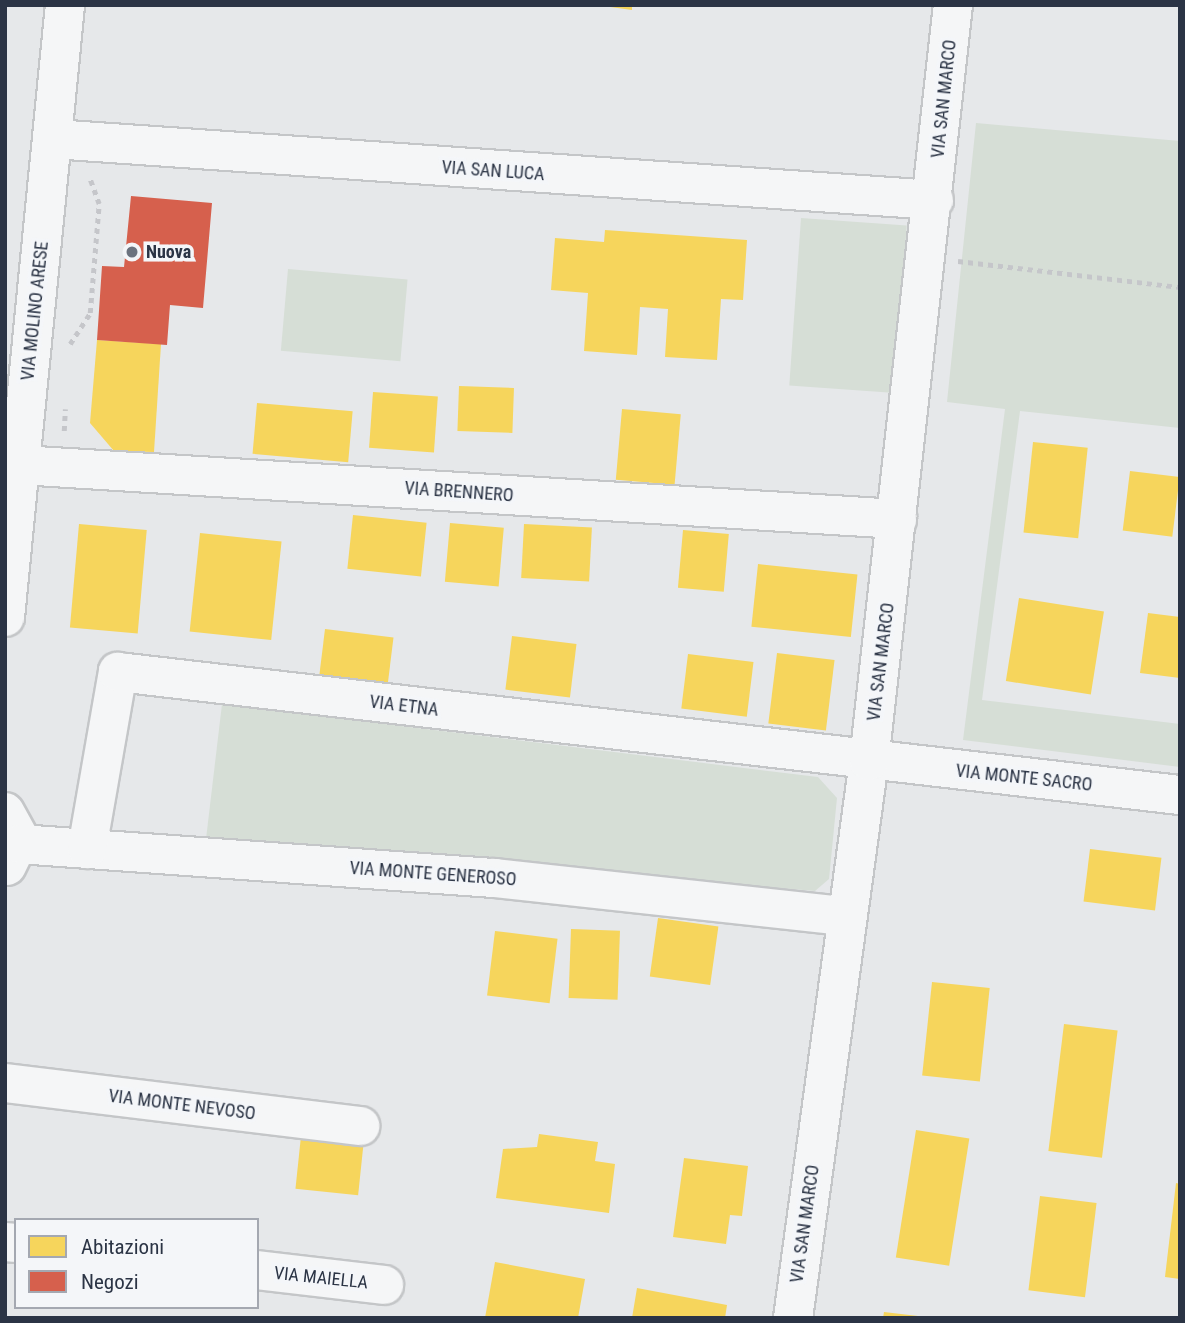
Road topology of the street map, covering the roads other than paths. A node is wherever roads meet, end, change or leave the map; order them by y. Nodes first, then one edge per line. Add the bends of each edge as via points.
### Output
1 (65, 5) edge
2 (953, 5) edge
3 (53, 139) junction
4 (934, 200) junction
5 (20, 465) junction
6 (897, 519) junction
7 (5, 617) edge
8 (869, 761) junction
9 (1180, 795) edge
10 (87, 849) junction
11 (8, 852) edge
12 (846, 916) junction
13 (5, 1083) edge
14 (360, 1126) dead end
15 (259, 1270) edge
16 (384, 1285) dead end
17 (793, 1318) edge

1 - 3 street, VIA MOLINO ARESE
2 - 4 street, VIA SAN MARCO
3 - 4 street, VIA SAN LUCA
3 - 5 street, VIA MOLINO ARESE
4 - 6 street, VIA SAN MARCO
5 - 6 street, VIA BRENNERO
5 - 7 street, VIA MOLINO ARESE
6 - 8 street, VIA SAN MARCO
8 - 9 street, VIA MONTE SACRO
8 - 10 street, VIA ETNA via 118,672
8 - 12 street, VIA SAN MARCO
10 - 11 street, VIA MONTE GENEROSO
10 - 12 street, VIA MONTE GENEROSO via 494,878
12 - 17 street, VIA SAN MARCO
13 - 14 street, VIA MONTE NEVOSO
15 - 16 street, VIA MAIELLA

